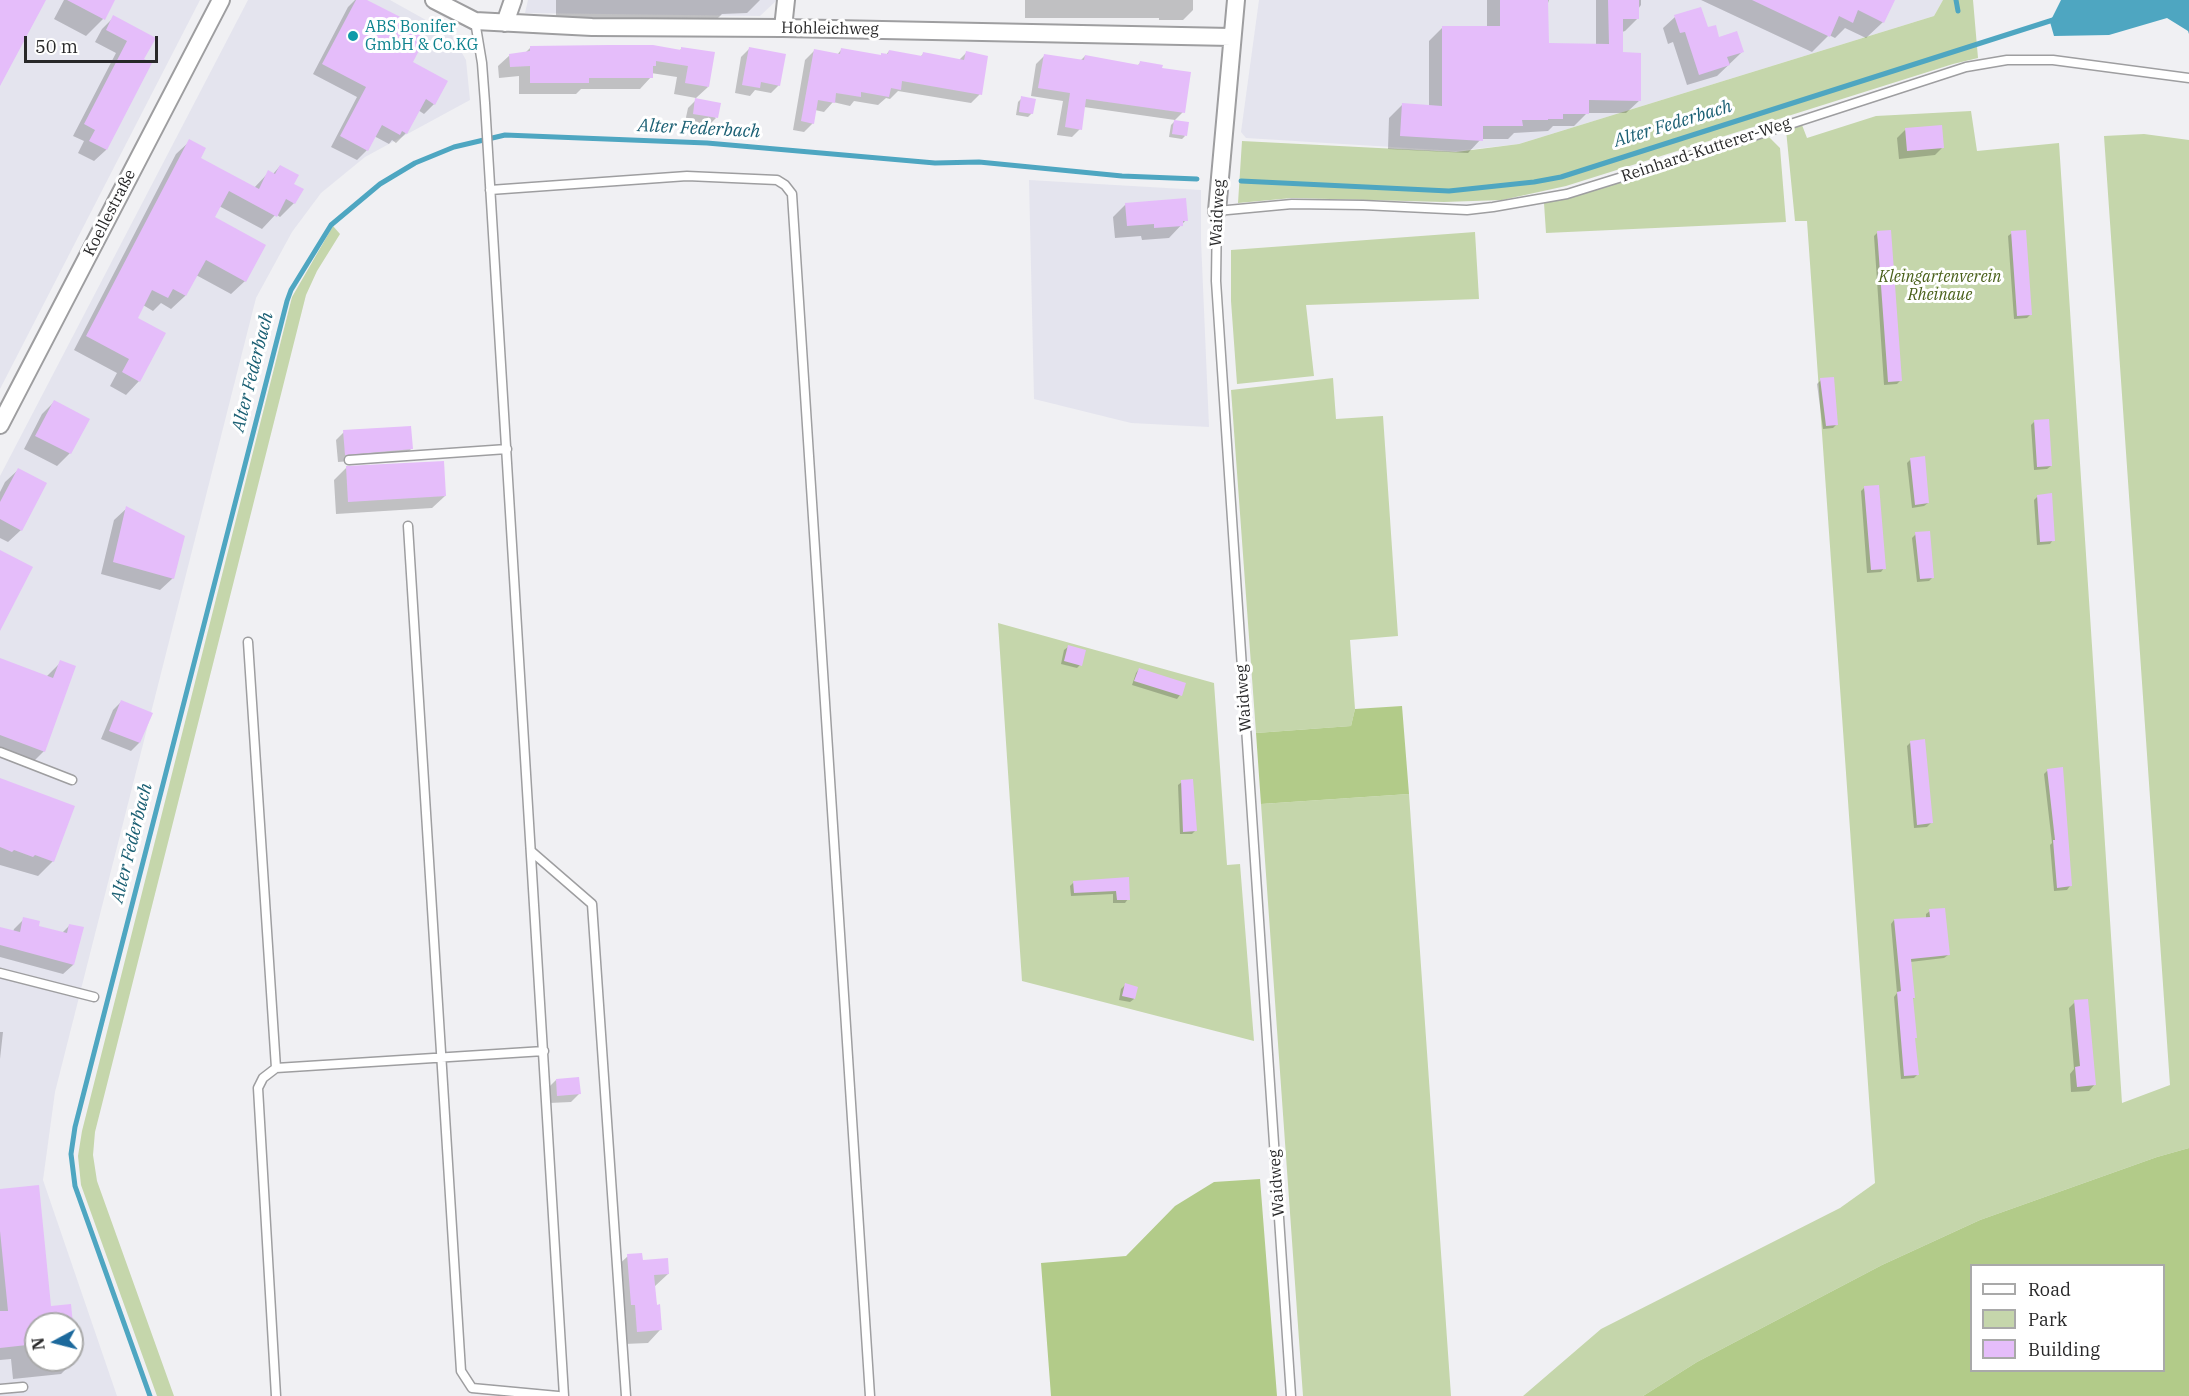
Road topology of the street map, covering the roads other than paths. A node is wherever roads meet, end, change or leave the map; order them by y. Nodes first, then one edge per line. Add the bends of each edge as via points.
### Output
1 (221, 0) edge
2 (434, 0) edge
3 (513, 0) edge
4 (786, 0) edge
5 (1236, 0) edge
6 (475, 21) junction
7 (505, 22) junction
8 (783, 28) junction
9 (1231, 38) junction
10 (2189, 78) edge
11 (490, 190) junction
12 (1216, 211) junction
13 (0, 425) edge
14 (507, 449) junction
15 (349, 460) dead end
16 (408, 526) dead end
17 (248, 642) dead end
18 (0, 752) edge
19 (72, 780) dead end
20 (532, 852) junction
21 (0, 972) edge
22 (94, 997) dead end
23 (544, 1051) junction
24 (442, 1057) junction
25 (276, 1068) junction
26 (23, 1387) dead end
27 (0, 1389) edge
28 (276, 1396) edge
29 (558, 1396) edge
30 (564, 1396) edge
31 (626, 1396) edge
32 (870, 1396) edge
33 (1291, 1396) edge

1 - 13 street, Koellestraße
2 - 6 street, Hohleichweg
3 - 7 street
4 - 8 street
5 - 9 street, Waidweg
6 - 7 street, Hohleichweg
6 - 11 lane via 482,63
7 - 8 street, Hohleichweg via 592,27
8 - 9 street, Hohleichweg
9 - 12 street, Waidweg
10 - 12 lane, Reinhard-Kutterer-Weg via 2053,60 2007,60 1966,67 1556,196 1467,210 1292,204
11 - 14 lane
11 - 32 lane via 687,176 777,180 792,194
12 - 33 lane, Waidweg via 1216,281
14 - 15 lane
14 - 20 lane
16 - 24 lane
17 - 25 lane
18 - 19 lane
20 - 23 lane
20 - 31 lane via 592,904
21 - 22 lane
23 - 24 lane
23 - 30 lane
24 - 25 lane
24 - 29 lane via 461,1371 472,1388
25 - 28 lane via 263,1077 258,1088
26 - 27 lane

